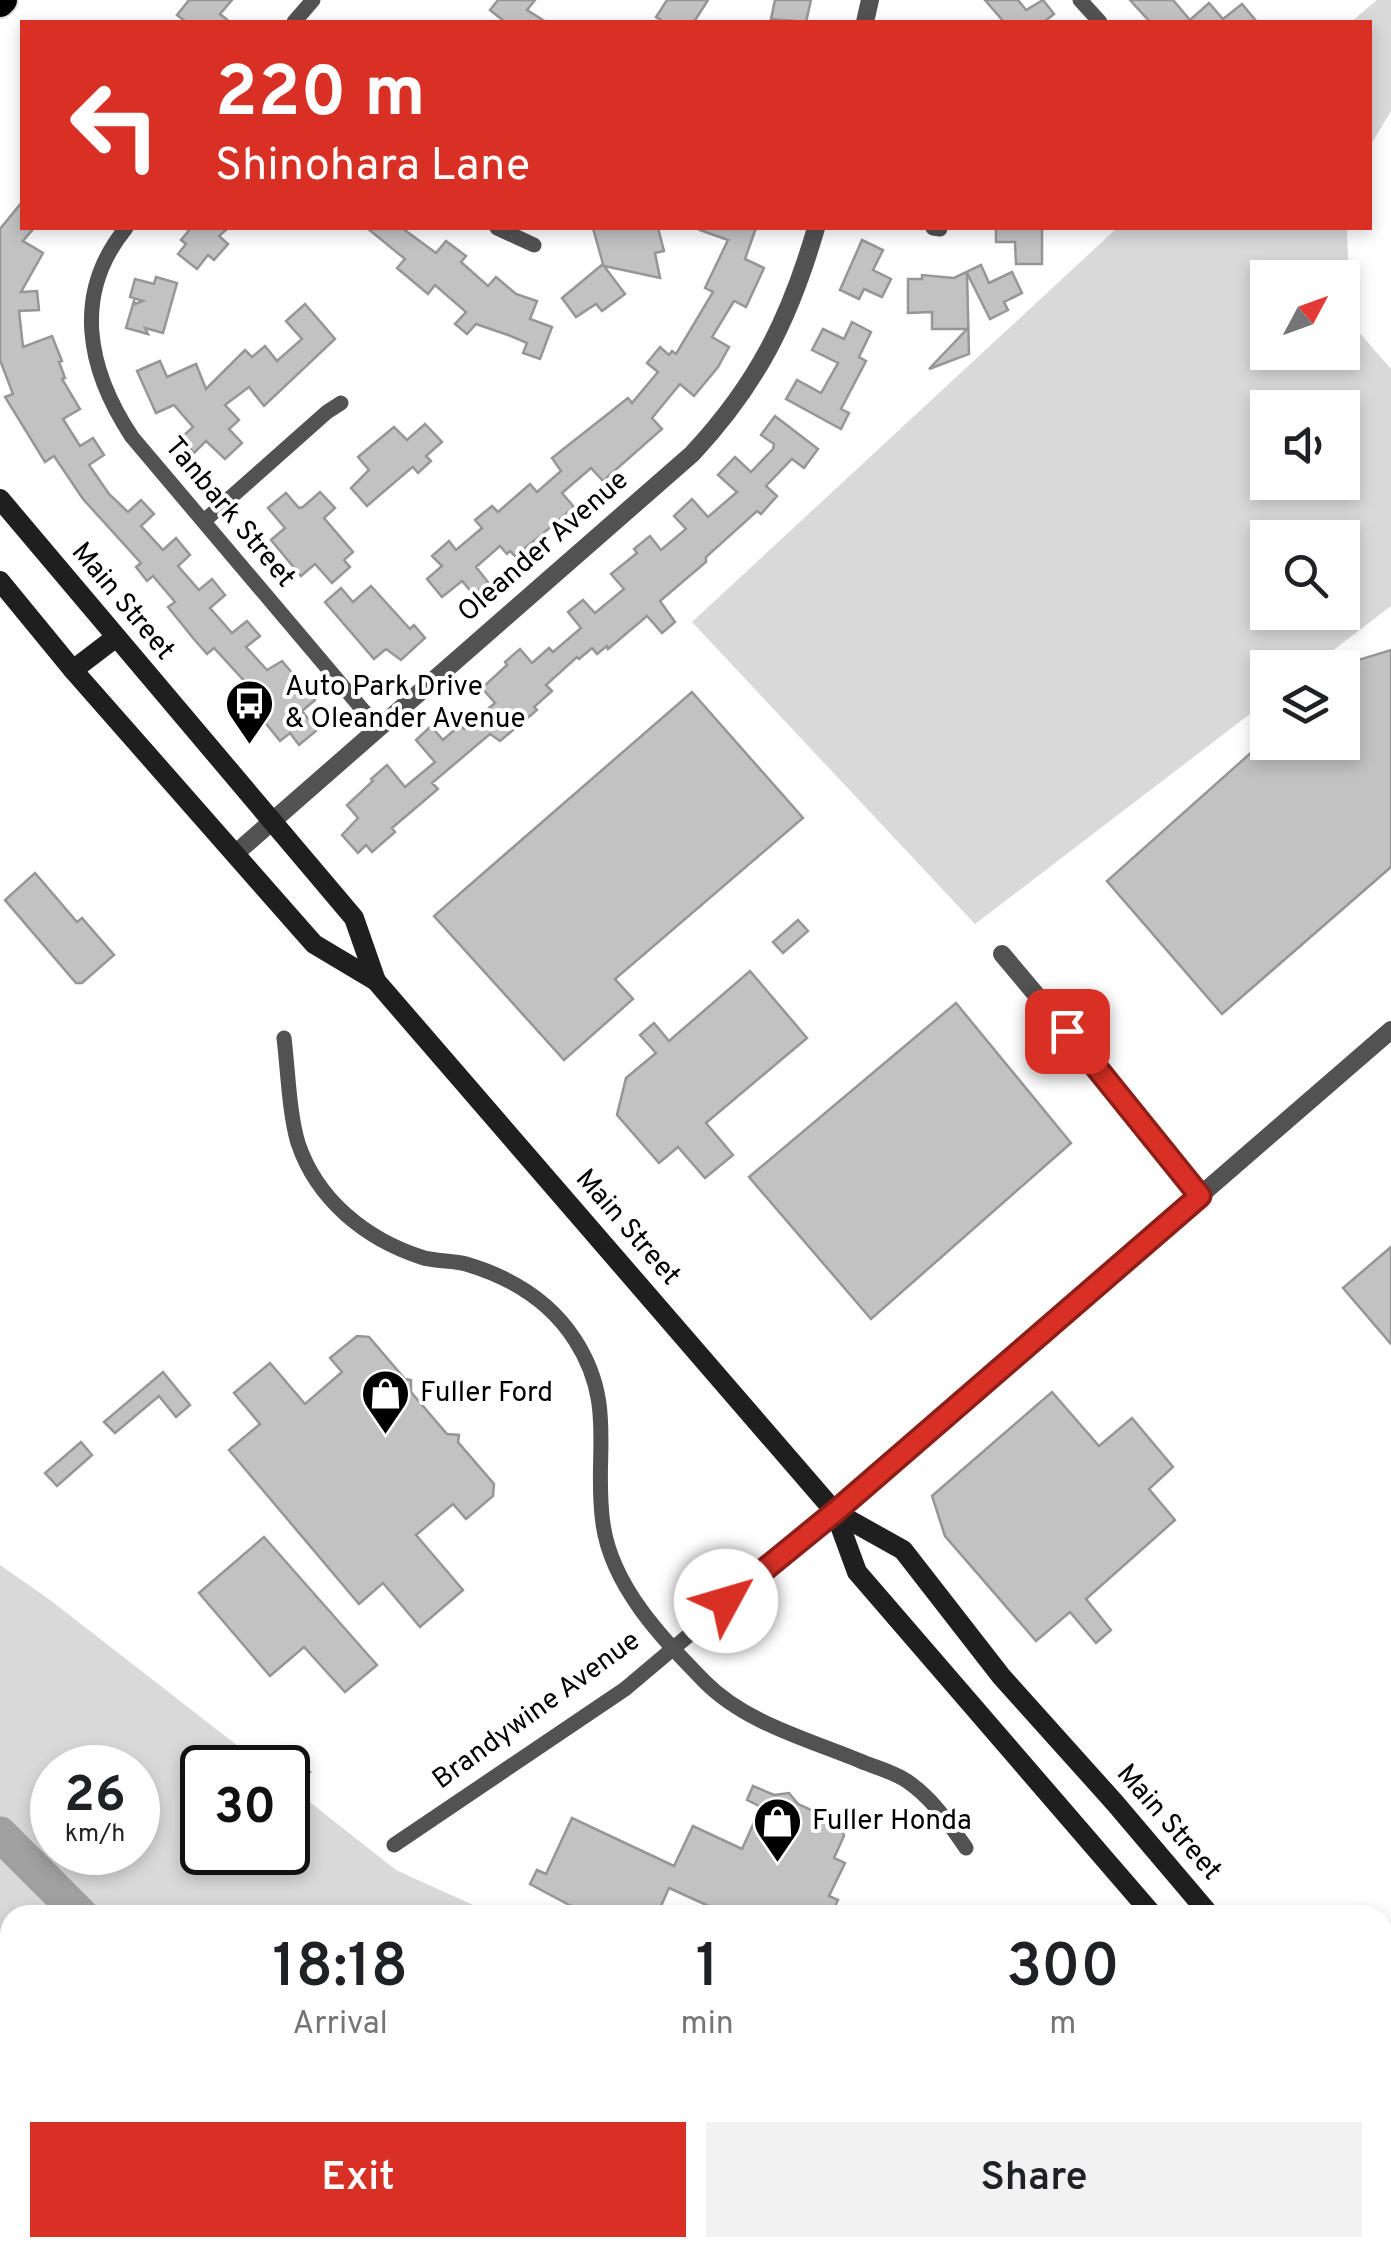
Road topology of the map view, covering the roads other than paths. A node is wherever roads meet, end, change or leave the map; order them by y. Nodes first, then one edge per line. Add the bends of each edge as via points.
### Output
1 (313, 0) edge
2 (1080, 0) edge
3 (296, 20) edge
4 (1098, 20) edge
5 (124, 230) edge
6 (501, 230) edge
7 (815, 230) edge
8 (534, 245) dead end
9 (341, 403) dead end
10 (0, 499) edge
11 (204, 521) junction
12 (0, 581) edge
13 (115, 638) junction
14 (73, 670) junction
15 (379, 728) junction
16 (271, 822) junction
17 (236, 854) junction
18 (1002, 954) dead end
19 (376, 981) junction
20 (1391, 1030) edge
21 (284, 1038) dead end
22 (1200, 1196) junction
23 (835, 1512) junction
24 (672, 1646) junction
25 (394, 1844) dead end
26 (966, 1848) dead end
27 (1144, 1905) edge
28 (1202, 1905) edge

1 - 3 street
2 - 4 street
5 - 11 street, Tanbark Street via 98,274 91,306 103,384 132,437
6 - 8 street
7 - 15 street, Oleander Avenue via 790,310 722,422
9 - 11 street
10 - 13 main road, Main Street
11 - 15 street, Tanbark Street
12 - 14 main road, Main Street
13 - 14 main road
13 - 16 main road, Main Street
14 - 17 main road, Main Street
15 - 16 street, Oleander Avenue
16 - 17 street, Oleander Avenue
16 - 19 main road, Main Street via 354,918
17 - 19 main road, Main Street via 314,944
18 - 22 street
19 - 23 main road, Main Street
20 - 22 street, Brandywine Avenue
21 - 24 street via 298,1142 338,1209 368,1234 424,1258 464,1263 517,1284 546,1304 575,1340 598,1388 606,1541 626,1587
22 - 23 street, Brandywine Avenue
23 - 24 street, Brandywine Avenue
23 - 27 main road, Main Street via 857,1572
23 - 28 main road, Main Street via 903,1550 1002,1676
24 - 25 street, Brandywine Avenue via 625,1689
24 - 26 street via 741,1712 903,1778 936,1804

